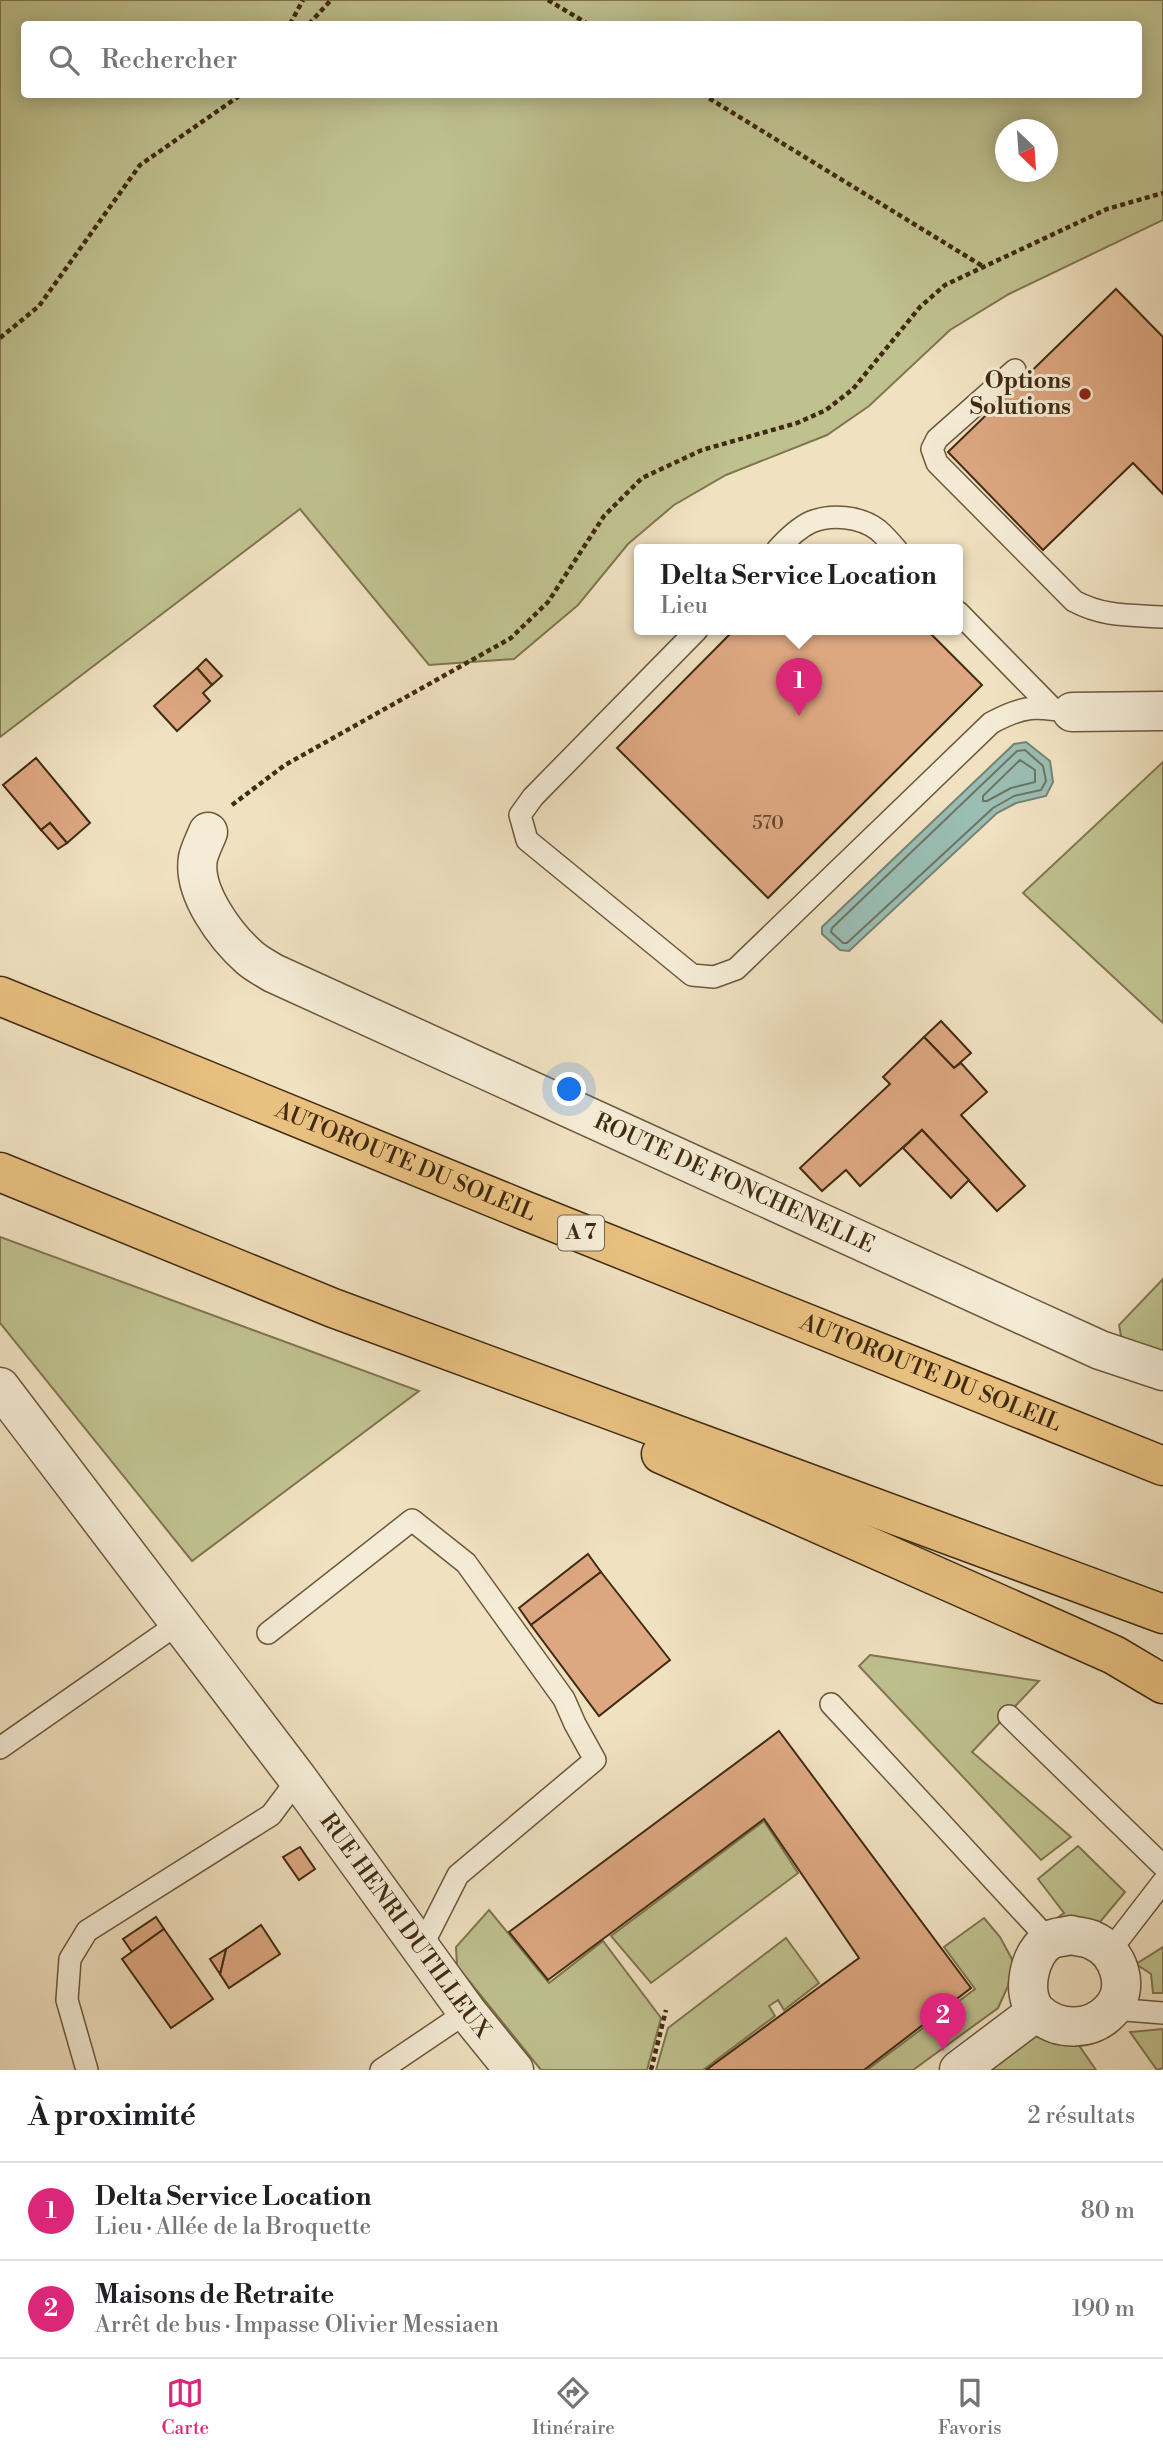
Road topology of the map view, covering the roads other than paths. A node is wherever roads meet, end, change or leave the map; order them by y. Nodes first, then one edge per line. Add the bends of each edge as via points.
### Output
1 (1015, 370) dead end
2 (784, 544) edge
3 (891, 544) edge
4 (963, 617) edge
5 (1163, 617) edge
6 (693, 635) edge
7 (1063, 711) junction
8 (1163, 711) edge
9 (208, 832) road end
10 (0, 996) edge
11 (0, 1172) edge
12 (333, 1308) junction
13 (1163, 1371) edge
14 (0, 1387) edge
15 (1163, 1466) edge
16 (1163, 1614) edge
17 (179, 1623) junction
18 (268, 1633) dead end
19 (1163, 1684) edge
20 (831, 1704) dead end
21 (1009, 1716) dead end
22 (0, 1748) edge
23 (298, 1779) junction
24 (1163, 1866) edge
25 (1163, 1882) edge
26 (1049, 1940) junction
27 (421, 1948) junction
28 (1108, 1952) junction
29 (1113, 2009) junction
30 (467, 2012) junction
31 (1036, 2012) junction
32 (1163, 2013) edge
33 (87, 2070) edge
34 (381, 2070) edge
35 (514, 2070) edge
36 (959, 2070) edge

1 - 5 lane via 937,439 932,449 937,463 1074,600 1111,615
2 - 3 lane via 809,523 831,517 858,520 878,530
4 - 7 lane
6 - 7 lane via 520,815 527,840 692,975 714,977 736,969 991,723 1029,707
7 - 8 street
9 - 13 street, ROUTE DE FONCHENELLE via 198,860 201,889 233,940 273,973 1100,1350
10 - 15 highway, AUTOROUTE DU SOLEIL / A 7
11 - 12 highway
12 - 16 highway
12 - 19 highway via 1114,1655
14 - 17 street, RUE HENRI DUTILLEUX
17 - 22 lane
17 - 23 street, RUE HENRI DUTILLEUX
18 - 27 lane via 412,1520 466,1563 564,1699 595,1760 458,1875
20 - 26 lane
21 - 24 lane
23 - 27 street, RUE HENRI DUTILLEUX
23 - 33 lane via 271,1815 87,1931 70,1959 67,2000
25 - 28 lane
26 - 28 street via 1071,1935 1092,1940
26 - 31 street via 1033,1957 1028,1981
27 - 30 street, RUE HENRI DUTILLEUX
28 - 29 street via 1118,1966 1122,1987
29 - 31 street via 1097,2023 1076,2028
29 - 32 lane
30 - 34 lane
30 - 35 street, RUE HENRI DUTILLEUX
31 - 36 street

